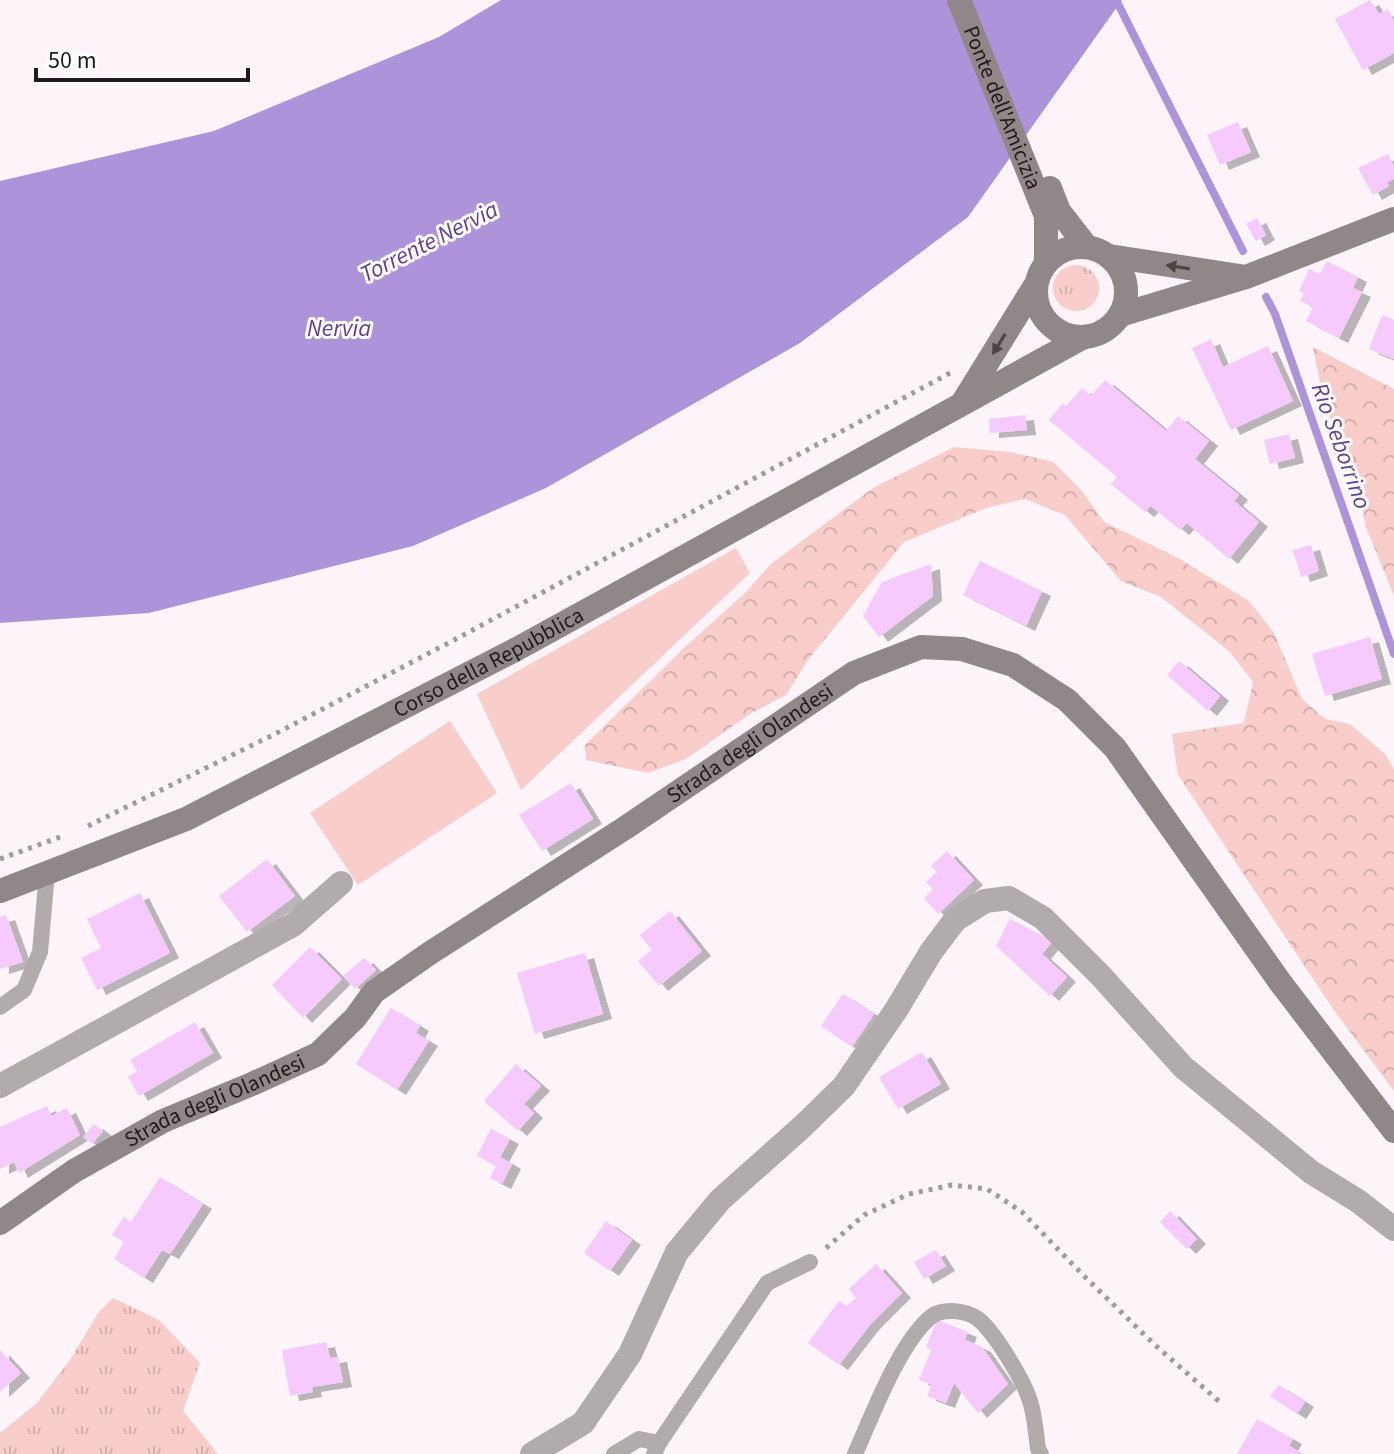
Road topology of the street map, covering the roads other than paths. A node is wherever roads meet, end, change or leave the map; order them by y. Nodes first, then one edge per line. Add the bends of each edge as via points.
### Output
1 (959, 0) edge
2 (975, 0) edge
3 (1053, 213) junction
4 (1394, 219) edge
5 (1098, 252) junction
6 (1041, 273) junction
7 (1246, 277) junction
8 (1120, 315) junction
9 (1082, 338) junction
10 (962, 404) junction
11 (47, 873) junction
12 (341, 883) dead end
13 (0, 891) edge
14 (0, 1007) edge
15 (0, 1086) edge
16 (1394, 1131) edge
17 (0, 1223) edge
18 (1394, 1229) edge
19 (810, 1262) road end
20 (657, 1448) edge
21 (532, 1454) edge
22 (614, 1454) edge
23 (855, 1454) edge
24 (1041, 1454) edge

1 - 3 main road, Ponte dell'Amicizia
2 - 3 main road, Ponte dell'Amicizia
3 - 5 main road
3 - 6 main road
4 - 7 main road
5 - 6 main road via 1072,248 1057,253
7 -> 5 main road
5 - 8 main road via 1123,277 1125,303
6 - 9 main road via 1036,297 1046,322
6 -> 10 main road, Corso della Repubblica
7 - 8 main road
8 - 9 main road via 1111,327
9 - 10 main road, Corso della Repubblica
10 - 11 main road, Corso della Repubblica via 515,650 200,812
11 - 13 main road, Corso della Repubblica
11 - 14 lane via 40,952 24,990
12 - 15 street via 293,925
16 - 17 main road, Strada degli Olandesi via 1280,982 1115,748 1067,700 1013,665 962,649 921,647 854,673 430,953 374,992 318,1054 163,1121 74,1171
18 - 21 street via 1311,1172 1183,1067 1043,918 1009,898 985,901 955,920 844,1086 720,1200 677,1252 630,1354 583,1423
19 - 20 lane via 767,1283
20 - 22 lane via 639,1439
23 - 24 lane via 919,1328 934,1314 958,1311 977,1318 995,1339 1030,1401

